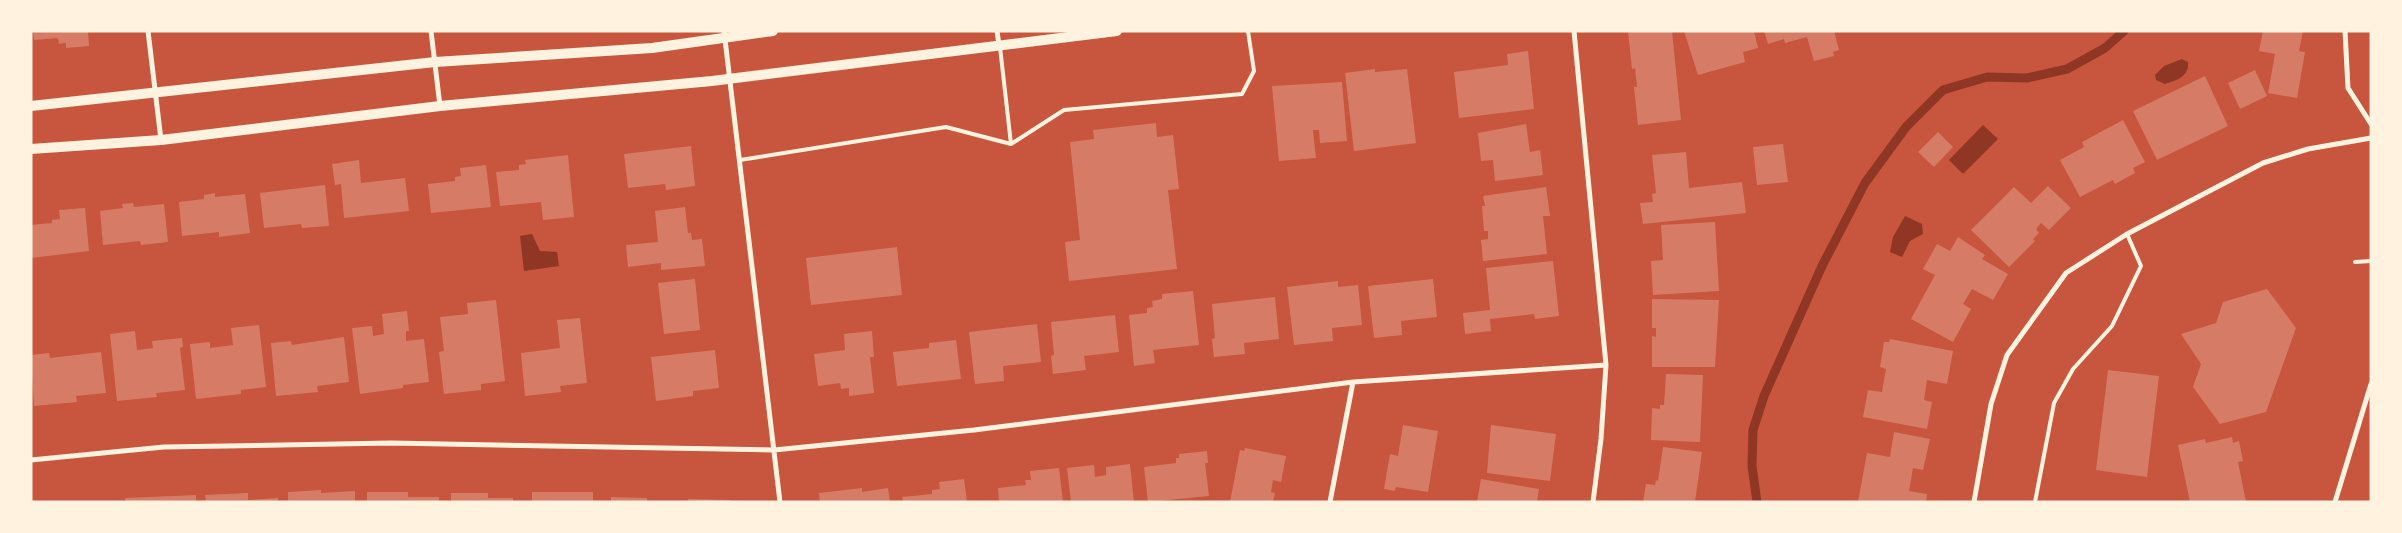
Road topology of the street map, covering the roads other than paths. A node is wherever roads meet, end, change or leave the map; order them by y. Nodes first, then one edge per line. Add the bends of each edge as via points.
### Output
1 (148, 31) edge
2 (432, 31) edge
3 (773, 31) edge
4 (998, 31) edge
5 (1117, 31) edge
6 (1248, 31) edge
7 (1574, 31) edge
8 (2345, 31) edge
9 (725, 34) edge
10 (1000, 45) junction
11 (435, 62) junction
12 (729, 79) junction
13 (156, 93) junction
14 (31, 106) edge
15 (440, 106) junction
16 (2371, 124) edge
17 (2371, 138) edge
18 (161, 140) junction
19 (1012, 144) junction
20 (31, 149) edge
21 (740, 160) junction
22 (2127, 234) junction
23 (2371, 260) edge
24 (2355, 262) dead end
25 (1606, 365) junction
26 (1353, 382) junction
27 (2371, 384) edge
28 (774, 450) junction
29 (31, 460) edge
30 (780, 502) edge
31 (1330, 502) edge
32 (1593, 502) edge
33 (1974, 502) edge
34 (2035, 502) edge
35 (2334, 502) edge

1 - 13 street
2 - 11 street
3 - 9 main road
4 - 10 street
5 - 10 main road
6 - 19 lane via 1254,71 1242,94 1064,110
7 - 25 street
8 - 16 street via 2348,88
9 - 11 main road via 652,48
9 - 12 street
10 - 12 main road
10 - 19 lane
11 - 13 main road
11 - 15 street
12 - 15 main road
12 - 21 street
13 - 14 main road
13 - 18 street
15 - 18 main road
17 - 22 street via 2308,149 2262,163
18 - 20 main road
19 - 21 lane via 946,127
21 - 28 street
22 - 33 street via 2066,273 2007,355 1991,404
22 - 34 lane via 2141,266 2112,326 2073,369 2054,403
23 - 24 lane
25 - 26 street
25 - 32 street
26 - 28 street via 984,429
26 - 31 street
27 - 35 street
28 - 29 street via 381,443 164,447
28 - 30 street

